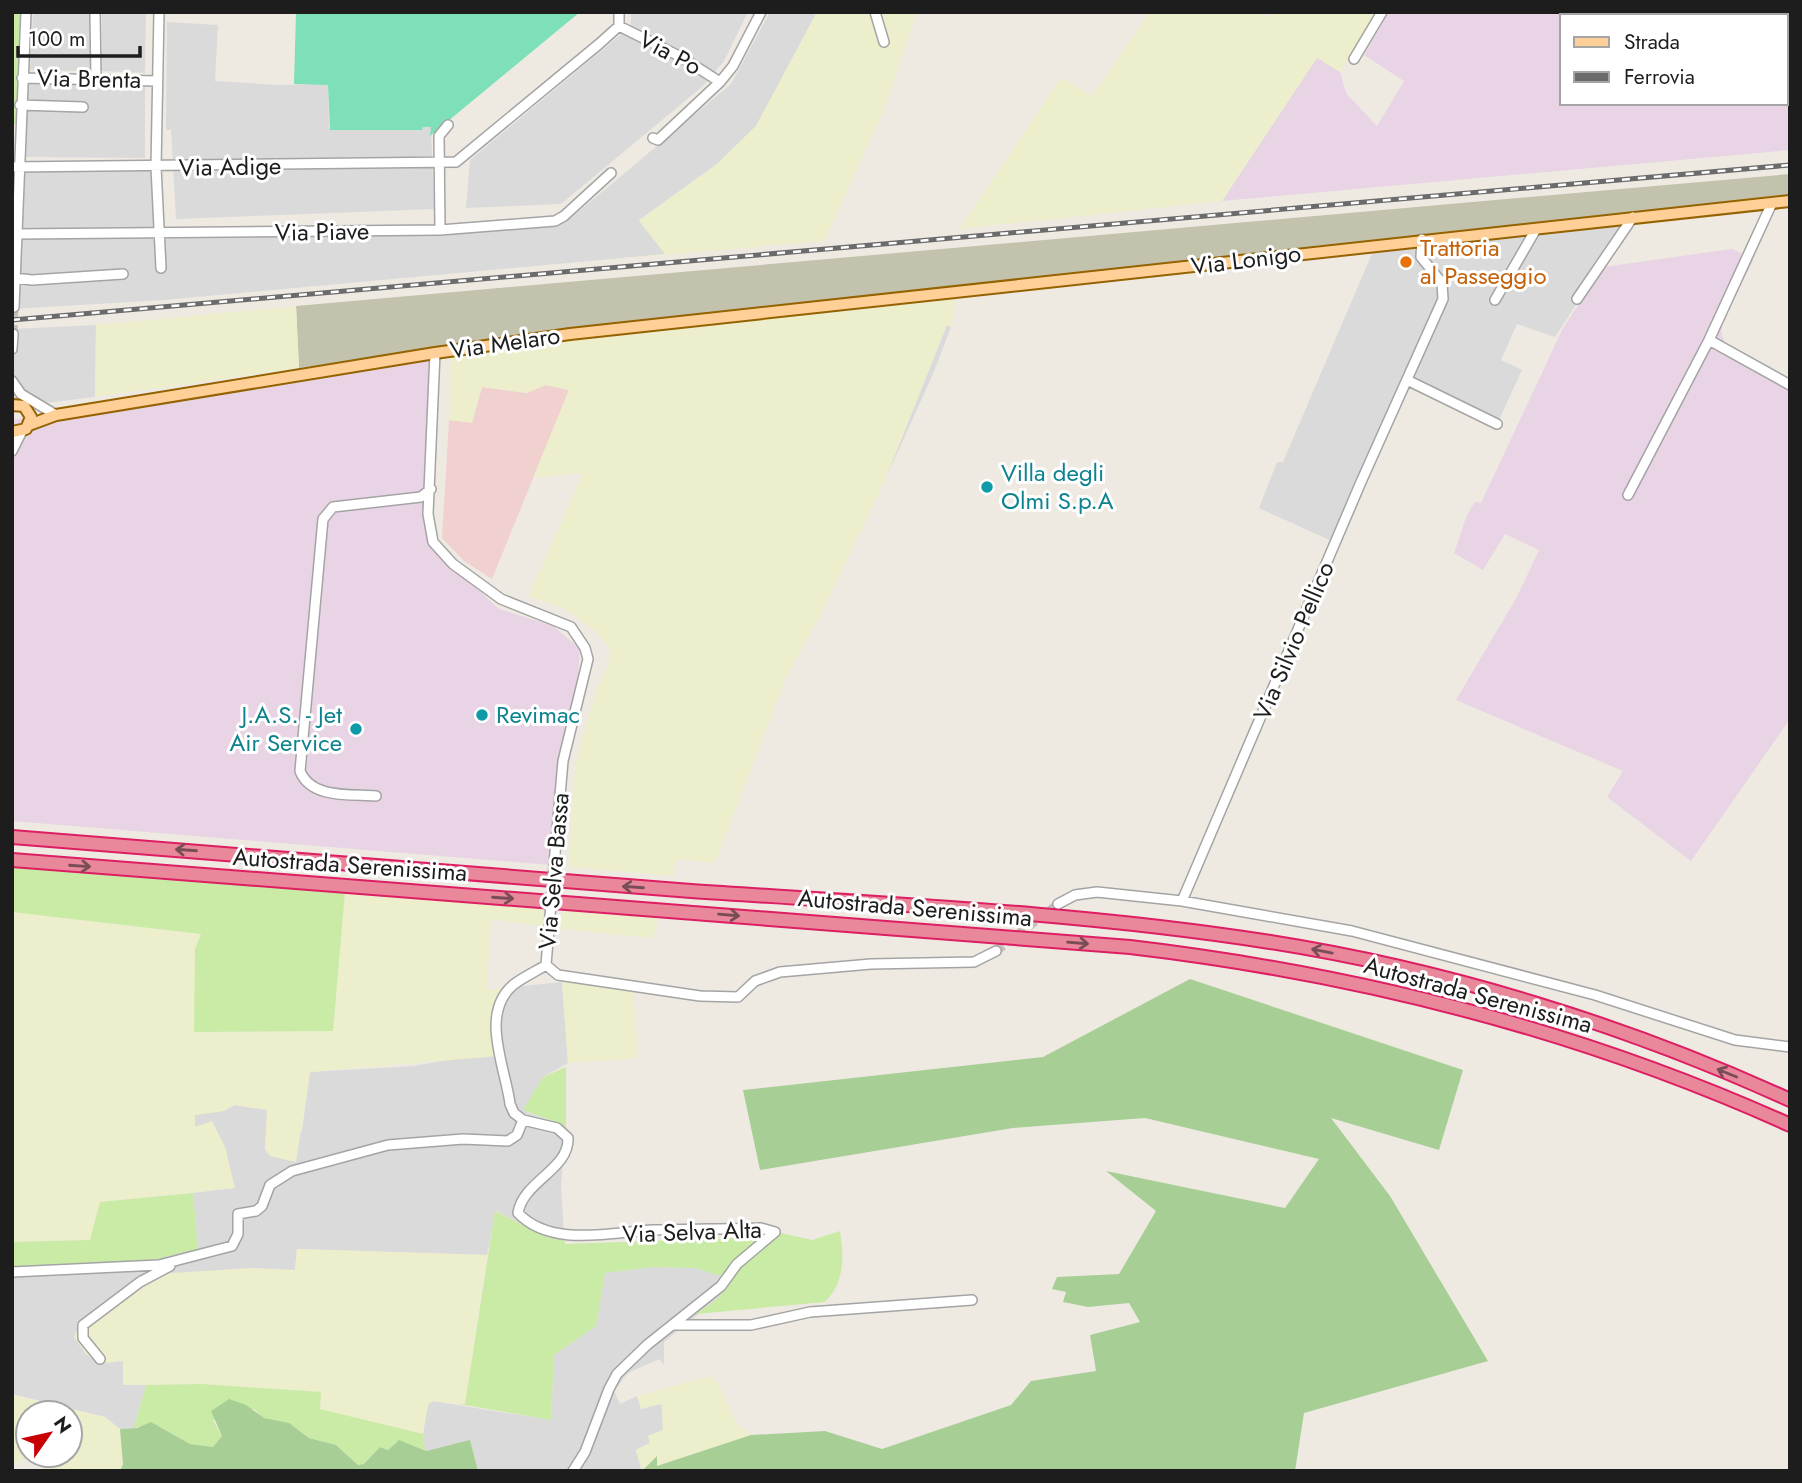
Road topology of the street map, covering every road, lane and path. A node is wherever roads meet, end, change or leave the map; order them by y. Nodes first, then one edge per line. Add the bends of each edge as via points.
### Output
1 (26, 12) edge
2 (95, 12) edge
3 (159, 12) edge
4 (619, 12) edge
5 (761, 12) edge
6 (876, 12) edge
7 (1381, 12) edge
8 (618, 26) junction
9 (884, 42) dead end
10 (1354, 59) dead end
11 (22, 78) junction
12 (96, 78) junction
13 (157, 81) junction
14 (720, 82) junction
15 (20, 105) junction
16 (83, 107) dead end
17 (448, 125) dead end
18 (653, 138) dead end
19 (441, 164) junction
20 (15, 167) edge
21 (156, 167) junction
22 (611, 173) dead end
23 (1790, 201) edge
24 (1772, 203) junction
25 (1633, 216) junction
26 (1536, 229) junction
27 (440, 230) junction
28 (158, 233) junction
29 (16, 234) junction
30 (1422, 239) junction
31 (14, 261) edge
32 (161, 268) dead end
33 (123, 274) dead end
34 (15, 278) junction
35 (956, 292) joint
36 (1577, 299) dead end
37 (1495, 300) dead end
38 (14, 307) dead end
39 (13, 334) edge
40 (1709, 340) junction
41 (12, 349) edge
42 (436, 353) junction
43 (1407, 380) junction
44 (12, 381) edge
45 (1790, 385) edge
46 (12, 405) edge
47 (24, 406) junction
48 (56, 415) junction
49 (1497, 424) dead end
50 (21, 429) edge
51 (12, 451) edge
52 (431, 488) junction
53 (1628, 495) dead end
54 (376, 796) dead end
55 (12, 837) edge
56 (12, 860) edge
57 (1182, 901) junction
58 (1058, 904) tunnel mouth
59 (996, 951) tunnel mouth
60 (546, 965) junction
61 (1790, 1047) edge
62 (1790, 1100) edge
63 (523, 1120) junction
64 (1790, 1125) edge
65 (181, 1261) junction
66 (12, 1272) edge
67 (972, 1300) dead end
68 (673, 1325) junction
69 (100, 1359) dead end
70 (573, 1471) edge

1 - 11 street
2 - 12 street
3 - 13 street
4 - 8 street
5 - 14 street, Via Po
6 - 9 street
7 - 10 street
8 - 14 street, Via Po
8 - 19 street via 456,162
11 - 12 street, Via Brenta
11 - 15 street
12 - 13 street, Via Brenta
13 - 21 street
14 - 18 street, Via Po via 658,140
15 - 16 street
15 - 20 street
17 - 19 street via 439,136
19 - 21 street, Via Adige
19 - 27 street
20 - 21 street, Via Adige
20 - 29 street
21 - 28 street
22 - 27 street, Via Piave via 555,220
23 - 24 main road, Via Lonigo
24 - 25 main road, Via Lonigo
24 - 40 street
25 - 26 main road, Via Lonigo
25 - 36 street
26 - 30 main road, Via Lonigo
26 - 37 street
27 - 28 street, Via Piave
28 - 29 street, Via Piave
28 - 32 street
29 - 31 street
30 - 35 main road, Via Lonigo
30 - 43 street, Via Silvio Pellico via 1422,257 1442,283 1443,299
31 - 34 street
33 - 34 street
34 - 38 street
35 - 42 main road, Via Melaro
39 - 41 street
40 - 45 street
40 - 53 street
42 - 48 main road, Via Melaro
42 - 52 street, Via Selva Bassa
43 - 49 street
43 - 57 street, Via Silvio Pellico
44 - 48 street via 21,394
46 - 47 main road, Via Melaro
47 - 48 main road, Via Melaro
47 - 50 main road via 30,413
48 - 50 main road, Via Melaro
50 - 51 street
52 - 54 street via 421,497 333,507 323,519 300,771 303,781 314,790
52 - 60 street, Via Selva Bassa, bridge via 429,526 440,551 501,599 571,627 585,648 586,676 563,761
62 -> 55 highway, Autostrada Serenissima via 1657,1046 1494,992 1238,937 1001,912
56 -> 64 highway, Autostrada Serenissima via 1089,943 1253,963 1428,998 1541,1030
57 - 58 street via 1097,892 1075,895
57 - 61 street via 1377,937 1595,995 1735,1040
59 - 60 street via 974,962 780,972 755,981 738,998 558,975
60 - 63 street, Via Selva Bassa via 512,986 498,1011 497,1035 510,1104
63 - 65 street via 517,1135 508,1141 407,1142 292,1171 270,1185 256,1211 237,1214 239,1234 232,1246
63 - 68 street, Via Selva Alta via 557,1128 568,1138 566,1154 527,1191 520,1205 518,1213 532,1223 581,1236 655,1230 775,1230 721,1286
65 - 66 street
65 - 69 street via 140,1282 87,1320 83,1338
67 - 68 street via 810,1312 751,1325
68 - 70 street, Via Selva Alta via 617,1374

